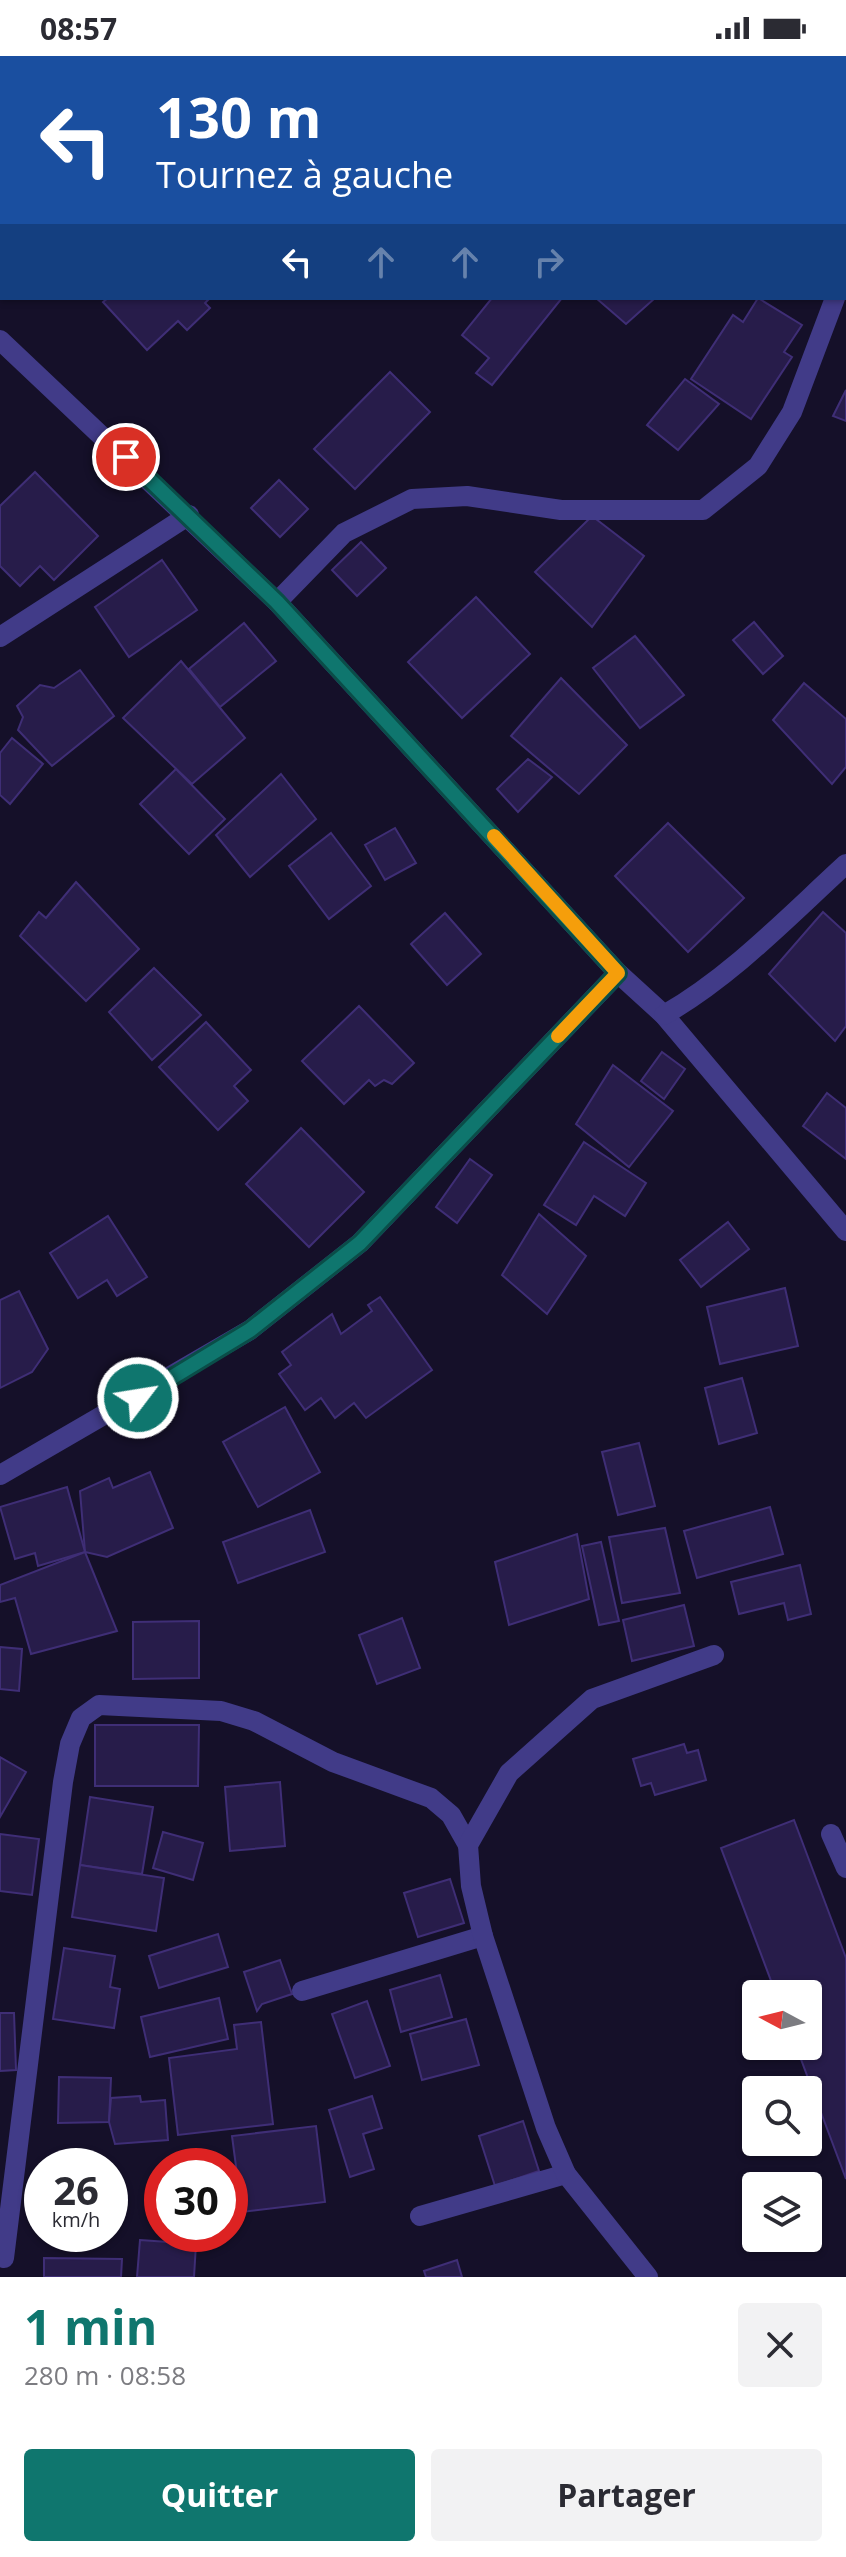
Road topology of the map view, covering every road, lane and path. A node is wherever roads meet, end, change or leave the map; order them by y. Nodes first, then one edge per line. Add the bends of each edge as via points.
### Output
1 (834, 300) edge
2 (0, 340) edge
3 (189, 515) junction
4 (277, 602) junction
5 (0, 637) edge
6 (846, 864) edge
7 (618, 973) junction
8 (664, 1015) junction
9 (846, 1231) edge
10 (0, 1475) edge
11 (714, 1655) dead end
12 (831, 1834) dead end
13 (468, 1845) junction
14 (846, 1868) edge
15 (483, 1936) junction
16 (302, 1991) dead end
17 (566, 2174) junction
18 (420, 2216) dead end
19 (4, 2258) dead end
20 (648, 2277) edge

1 - 4 street via 785,423 758,466 703,510 561,510 467,496 412,499 344,533
2 - 3 street
3 - 4 street
3 - 5 street
4 - 7 street
6 - 8 street via 732,967
7 - 8 street
7 - 10 street via 360,1243 250,1330
8 - 9 street
11 - 13 street via 592,1699 509,1773
12 - 14 street
13 - 15 street
13 - 19 street via 451,1815 431,1798 333,1762 254,1721 221,1711 99,1705 81,1718 63,1782
15 - 16 street
15 - 17 street
17 - 18 street
17 - 20 street

